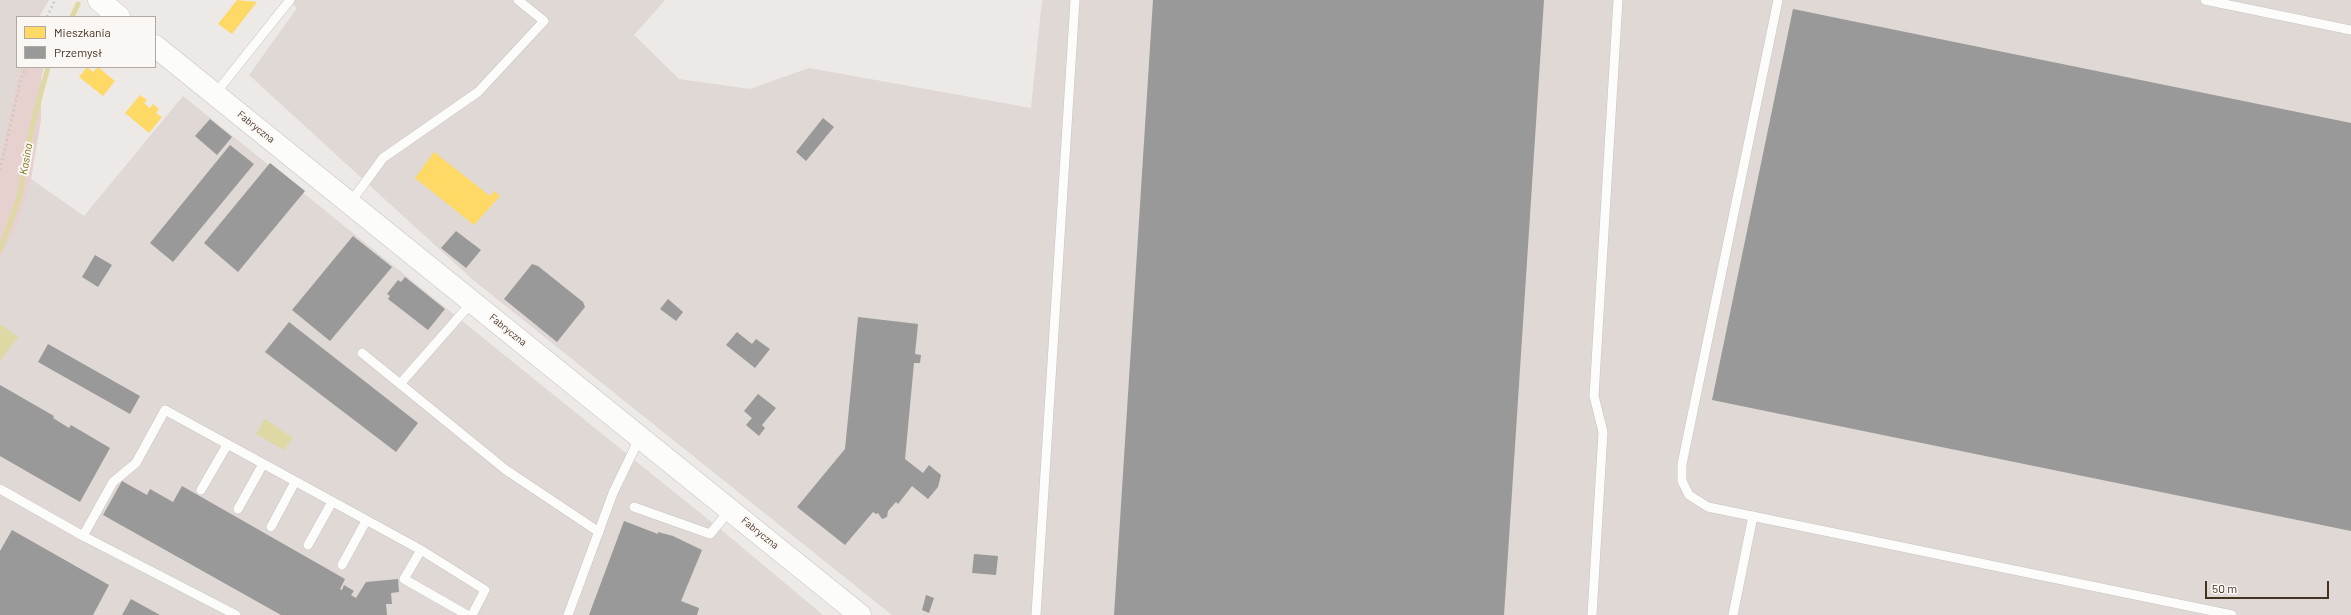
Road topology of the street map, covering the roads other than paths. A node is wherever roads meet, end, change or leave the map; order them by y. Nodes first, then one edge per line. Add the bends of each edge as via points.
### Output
1 (99, 0) edge
2 (290, 0) edge
3 (518, 0) edge
4 (1076, 0) edge
5 (1618, 0) edge
6 (1778, 0) edge
7 (2205, 0) edge
8 (118, 16) edge
9 (2351, 30) edge
10 (156, 47) edge
11 (215, 94) junction
12 (350, 203) junction
13 (472, 301) junction
14 (362, 353) dead end
15 (400, 384) junction
16 (640, 436) junction
17 (228, 445) junction
18 (263, 464) junction
19 (295, 482) junction
20 (0, 489) edge
21 (201, 490) dead end
22 (332, 502) junction
23 (634, 507) dead end
24 (238, 509) dead end
25 (731, 509) junction
26 (1753, 516) junction
27 (366, 521) junction
28 (271, 527) dead end
29 (599, 532) junction
30 (83, 536) junction
31 (308, 545) dead end
32 (421, 550) junction
33 (342, 565) dead end
34 (236, 615) edge
35 (467, 615) edge
36 (472, 615) edge
37 (568, 615) edge
38 (860, 615) edge
39 (1036, 615) edge
40 (1592, 615) edge
41 (1733, 615) edge
42 (2232, 615) edge

1 - 8 main road
2 - 11 lane
3 - 12 lane via 544,21 478,92 384,158
4 - 39 lane
5 - 40 lane via 1594,396 1603,432
6 - 26 lane via 1682,470 1684,486 1693,499 1708,506
7 - 9 lane
10 - 11 main road, Fabryczna
11 - 12 main road, Fabryczna
12 - 13 main road, Fabryczna
13 - 15 lane
13 - 16 main road, Fabryczna
14 - 15 lane
15 - 29 lane via 506,470
16 - 25 main road, Fabryczna
16 - 29 lane via 613,494
17 - 18 lane
17 - 21 lane
17 - 30 lane via 166,410 136,463 113,482
18 - 19 lane
18 - 24 lane
19 - 22 lane
19 - 28 lane
20 - 30 lane
22 - 27 lane
22 - 31 lane
23 - 25 lane via 710,534
25 - 38 main road, Fabryczna
26 - 41 lane
26 - 42 lane
27 - 32 lane
27 - 33 lane
29 - 37 lane
30 - 34 lane
32 - 35 lane via 404,579
32 - 36 lane via 485,590

